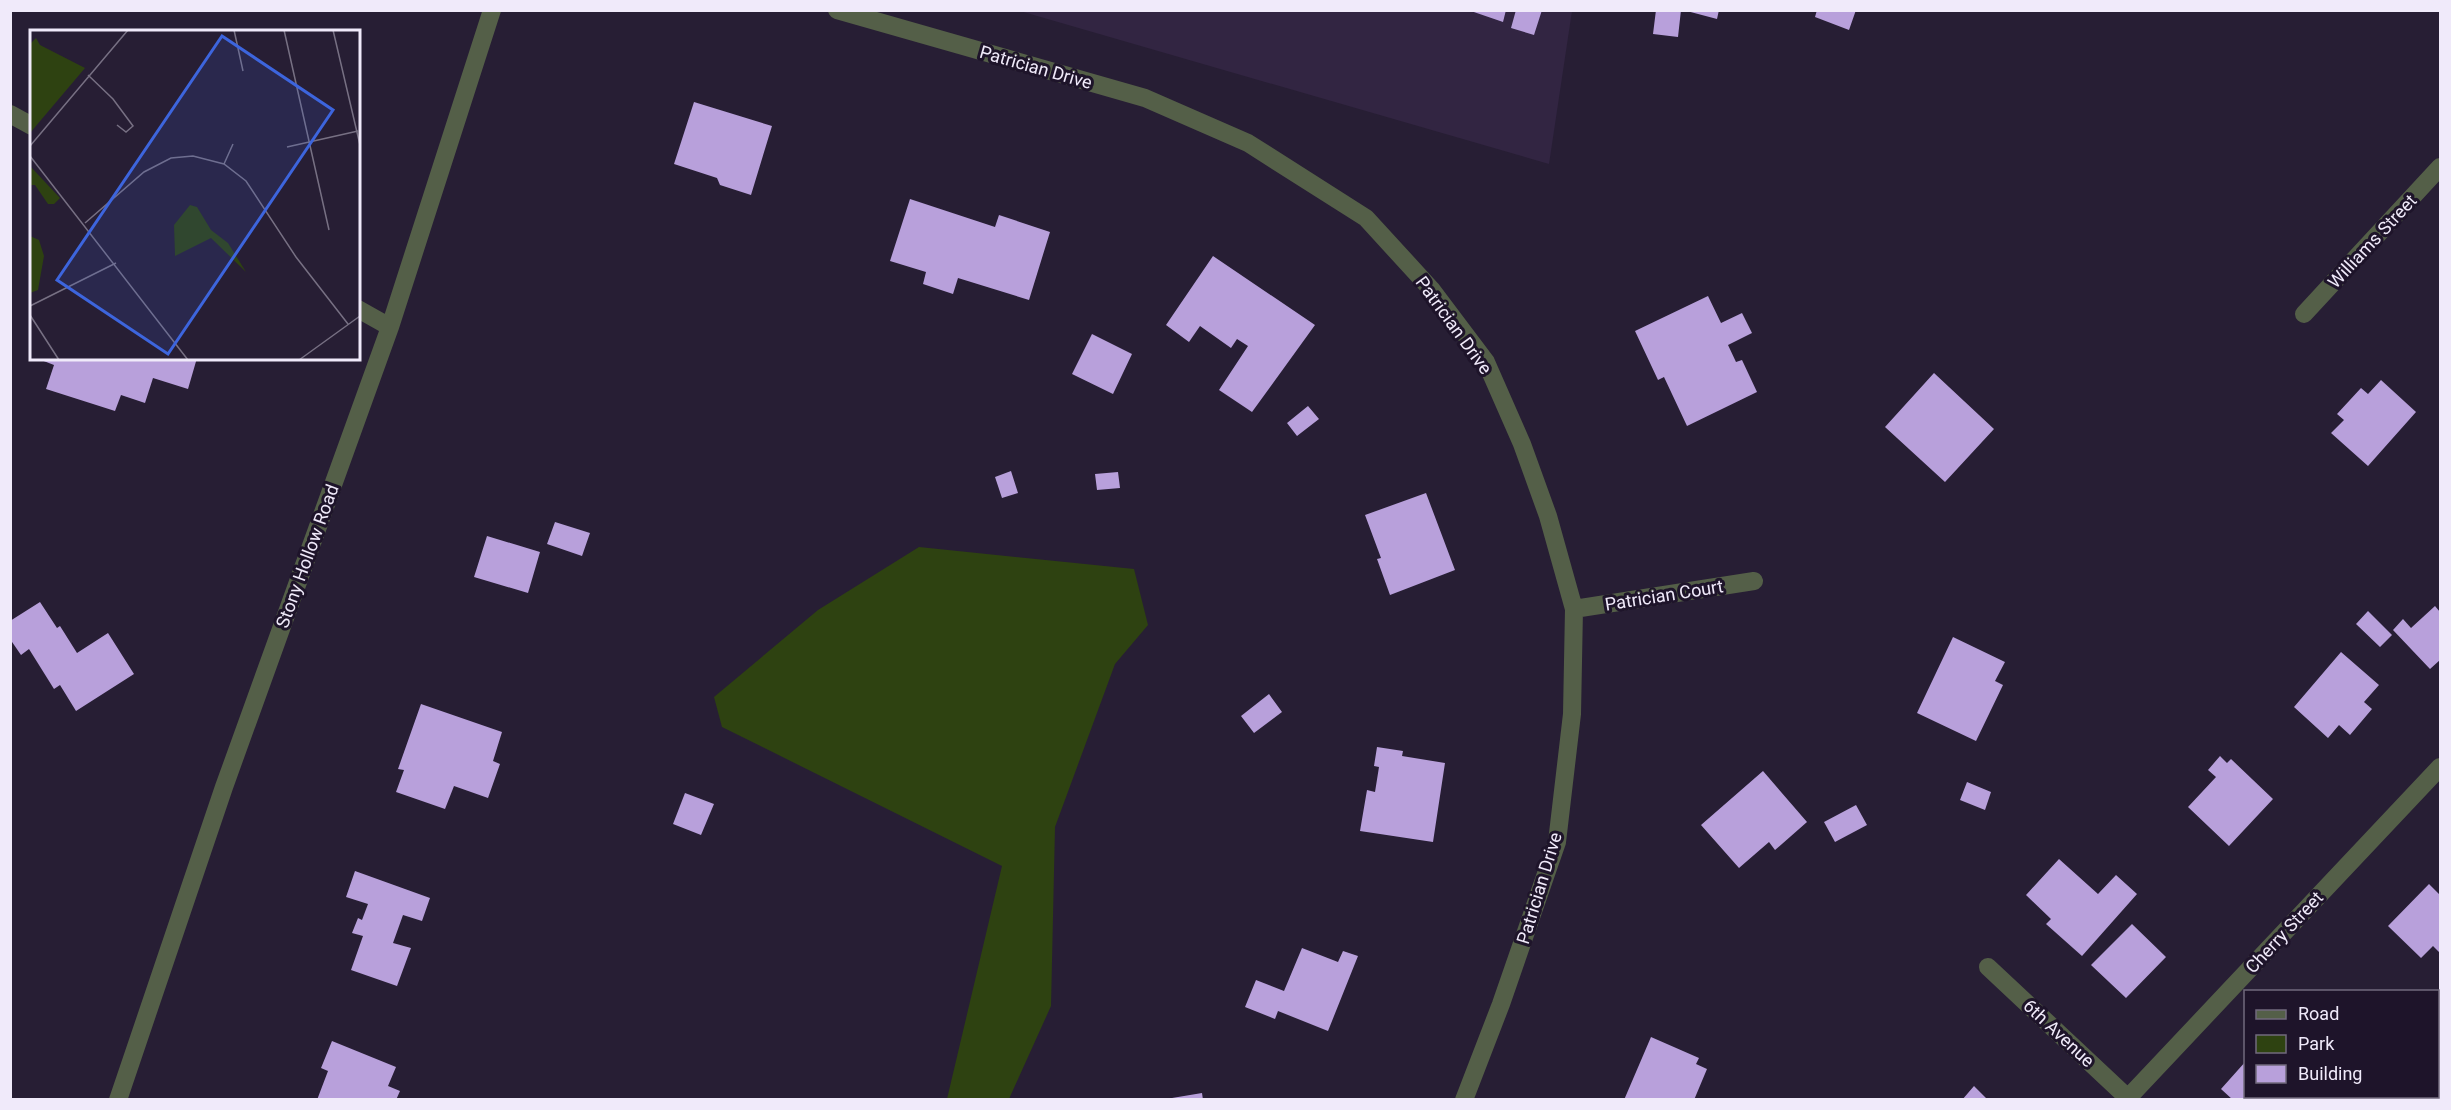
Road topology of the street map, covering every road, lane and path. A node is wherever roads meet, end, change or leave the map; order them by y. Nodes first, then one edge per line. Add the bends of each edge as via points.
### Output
1 (492, 10) edge
2 (837, 10) edge
3 (10, 114) edge
4 (30, 125) edge
5 (2440, 167) edge
6 (360, 310) edge
7 (2304, 314) dead end
8 (390, 327) junction
9 (1754, 581) dead end
10 (1574, 609) junction
11 (2440, 767) edge
12 (1988, 967) dead end
13 (2128, 1099) edge
14 (118, 1100) edge
15 (1464, 1100) edge

1 - 8 street, Stony Hollow Road
2 - 10 street, Patrician Drive via 1145,98 1248,143 1366,218 1431,289 1486,362 1548,516
3 - 4 street
5 - 7 street, Williams Street
6 - 8 street
8 - 14 street, Stony Hollow Road via 224,787
9 - 10 street, Patrician Court
10 - 15 street, Patrician Drive via 1572,714 1557,842
11 - 13 street, Cherry Street
12 - 13 street, 6th Avenue

